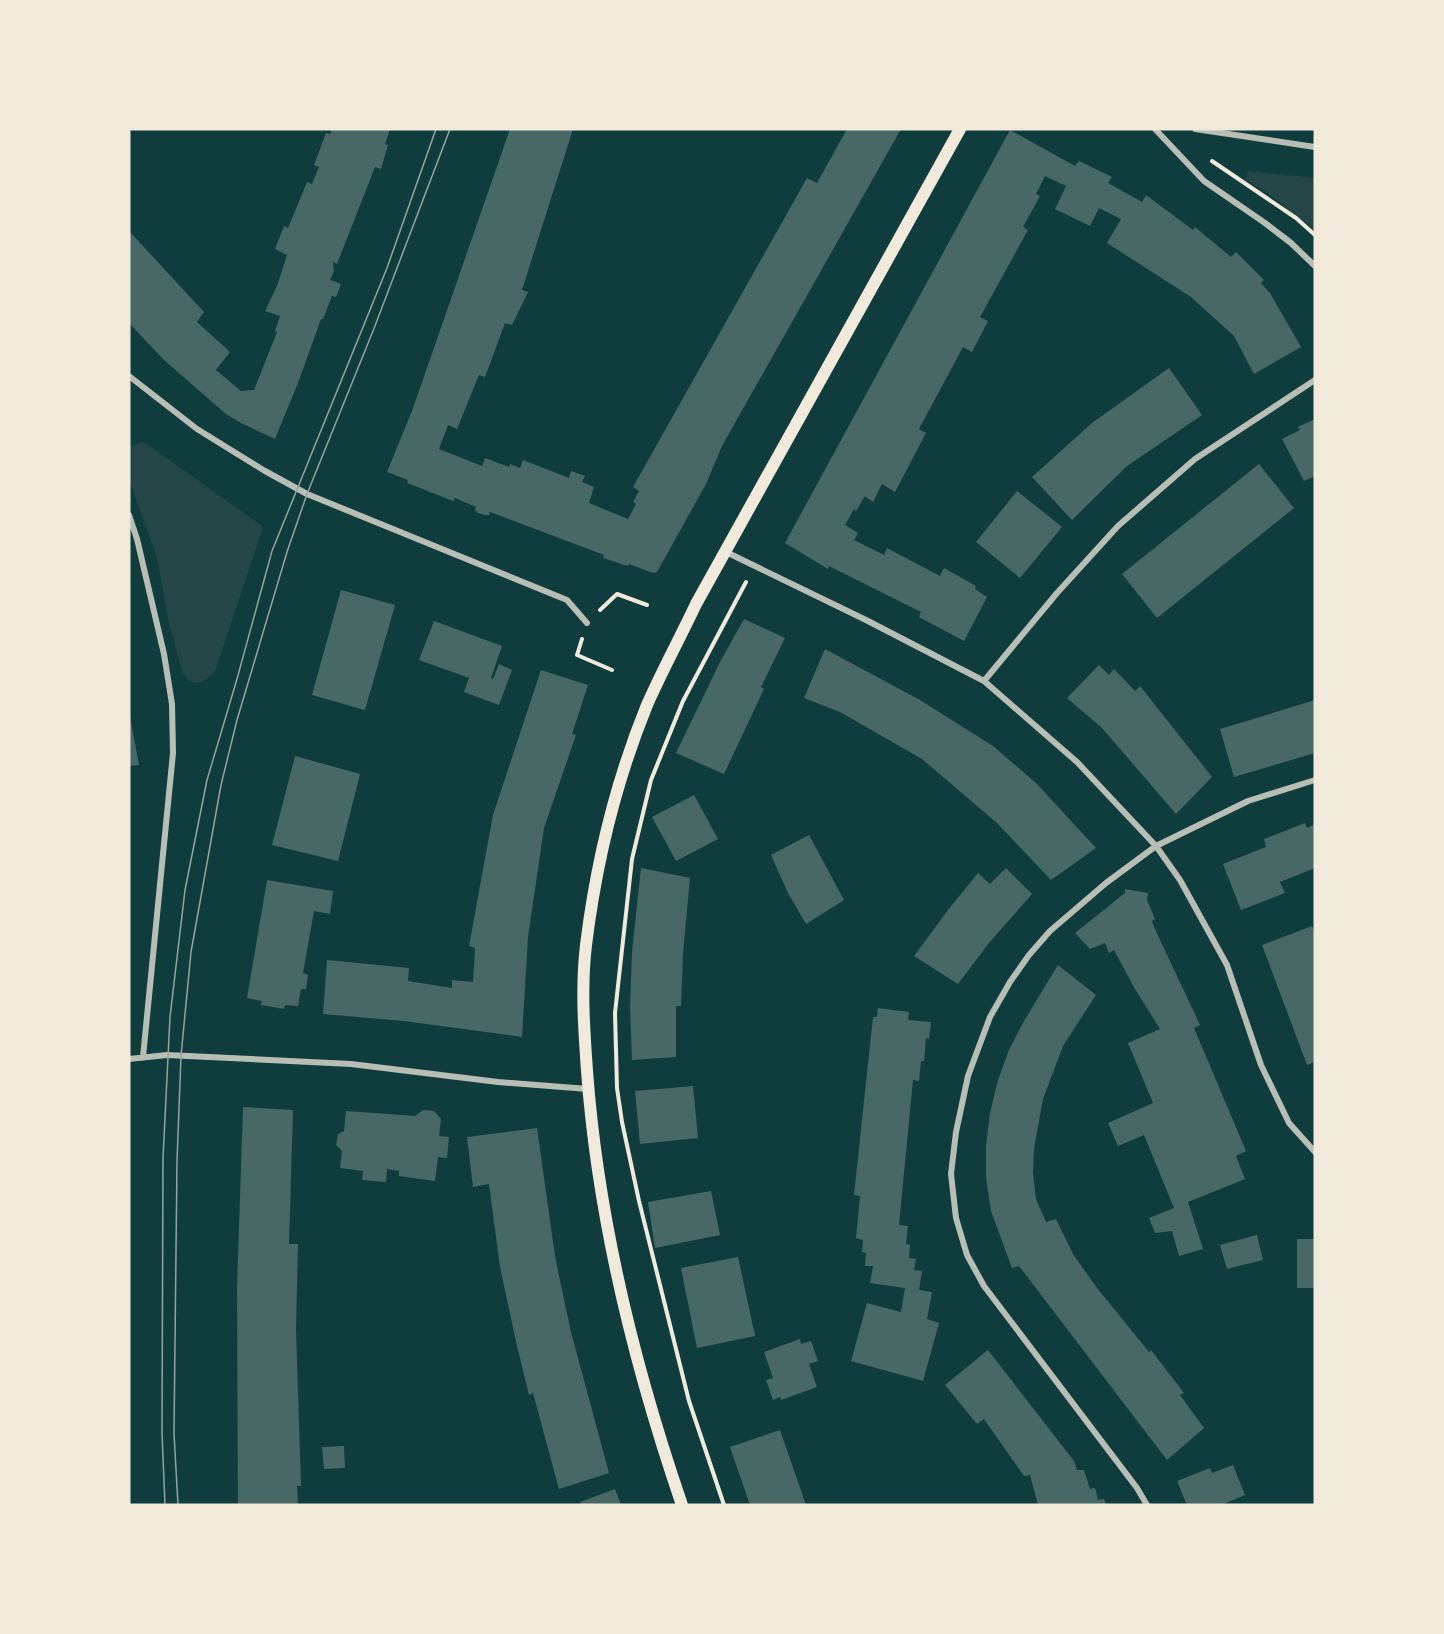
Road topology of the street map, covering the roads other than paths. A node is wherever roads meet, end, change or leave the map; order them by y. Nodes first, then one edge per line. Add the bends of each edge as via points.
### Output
1 (960, 129) edge
2 (1155, 129) edge
3 (1195, 129) edge
4 (1315, 147) edge
5 (1315, 266) edge
6 (129, 376) edge
7 (1315, 381) edge
8 (129, 515) edge
9 (726, 552) junction
10 (587, 623) dead end
11 (984, 681) junction
12 (1315, 780) edge
13 (1156, 846) junction
14 (143, 1057) junction
15 (129, 1059) edge
16 (588, 1089) junction
17 (1315, 1152) edge
18 (682, 1505) edge
19 (1147, 1505) edge

1 - 9 main road
2 - 5 street via 1204,182 1292,243
3 - 4 street
6 - 10 street via 197,429 265,471 325,502 567,600
7 - 11 street via 1195,459 1118,526
8 - 14 street via 154,605 172,704 173,753
9 - 11 street
9 - 16 main road via 647,706 614,801 586,946 583,1011
11 - 13 street via 1077,762
12 - 13 street via 1248,801
13 - 17 street via 1180,880 1227,965 1261,1065 1289,1123
13 - 19 street via 1050,931 1010,982 990,1017 968,1076 951,1174 964,1246 984,1286
14 - 15 street
14 - 16 street via 351,1064
16 - 18 main road via 617,1282 662,1448

